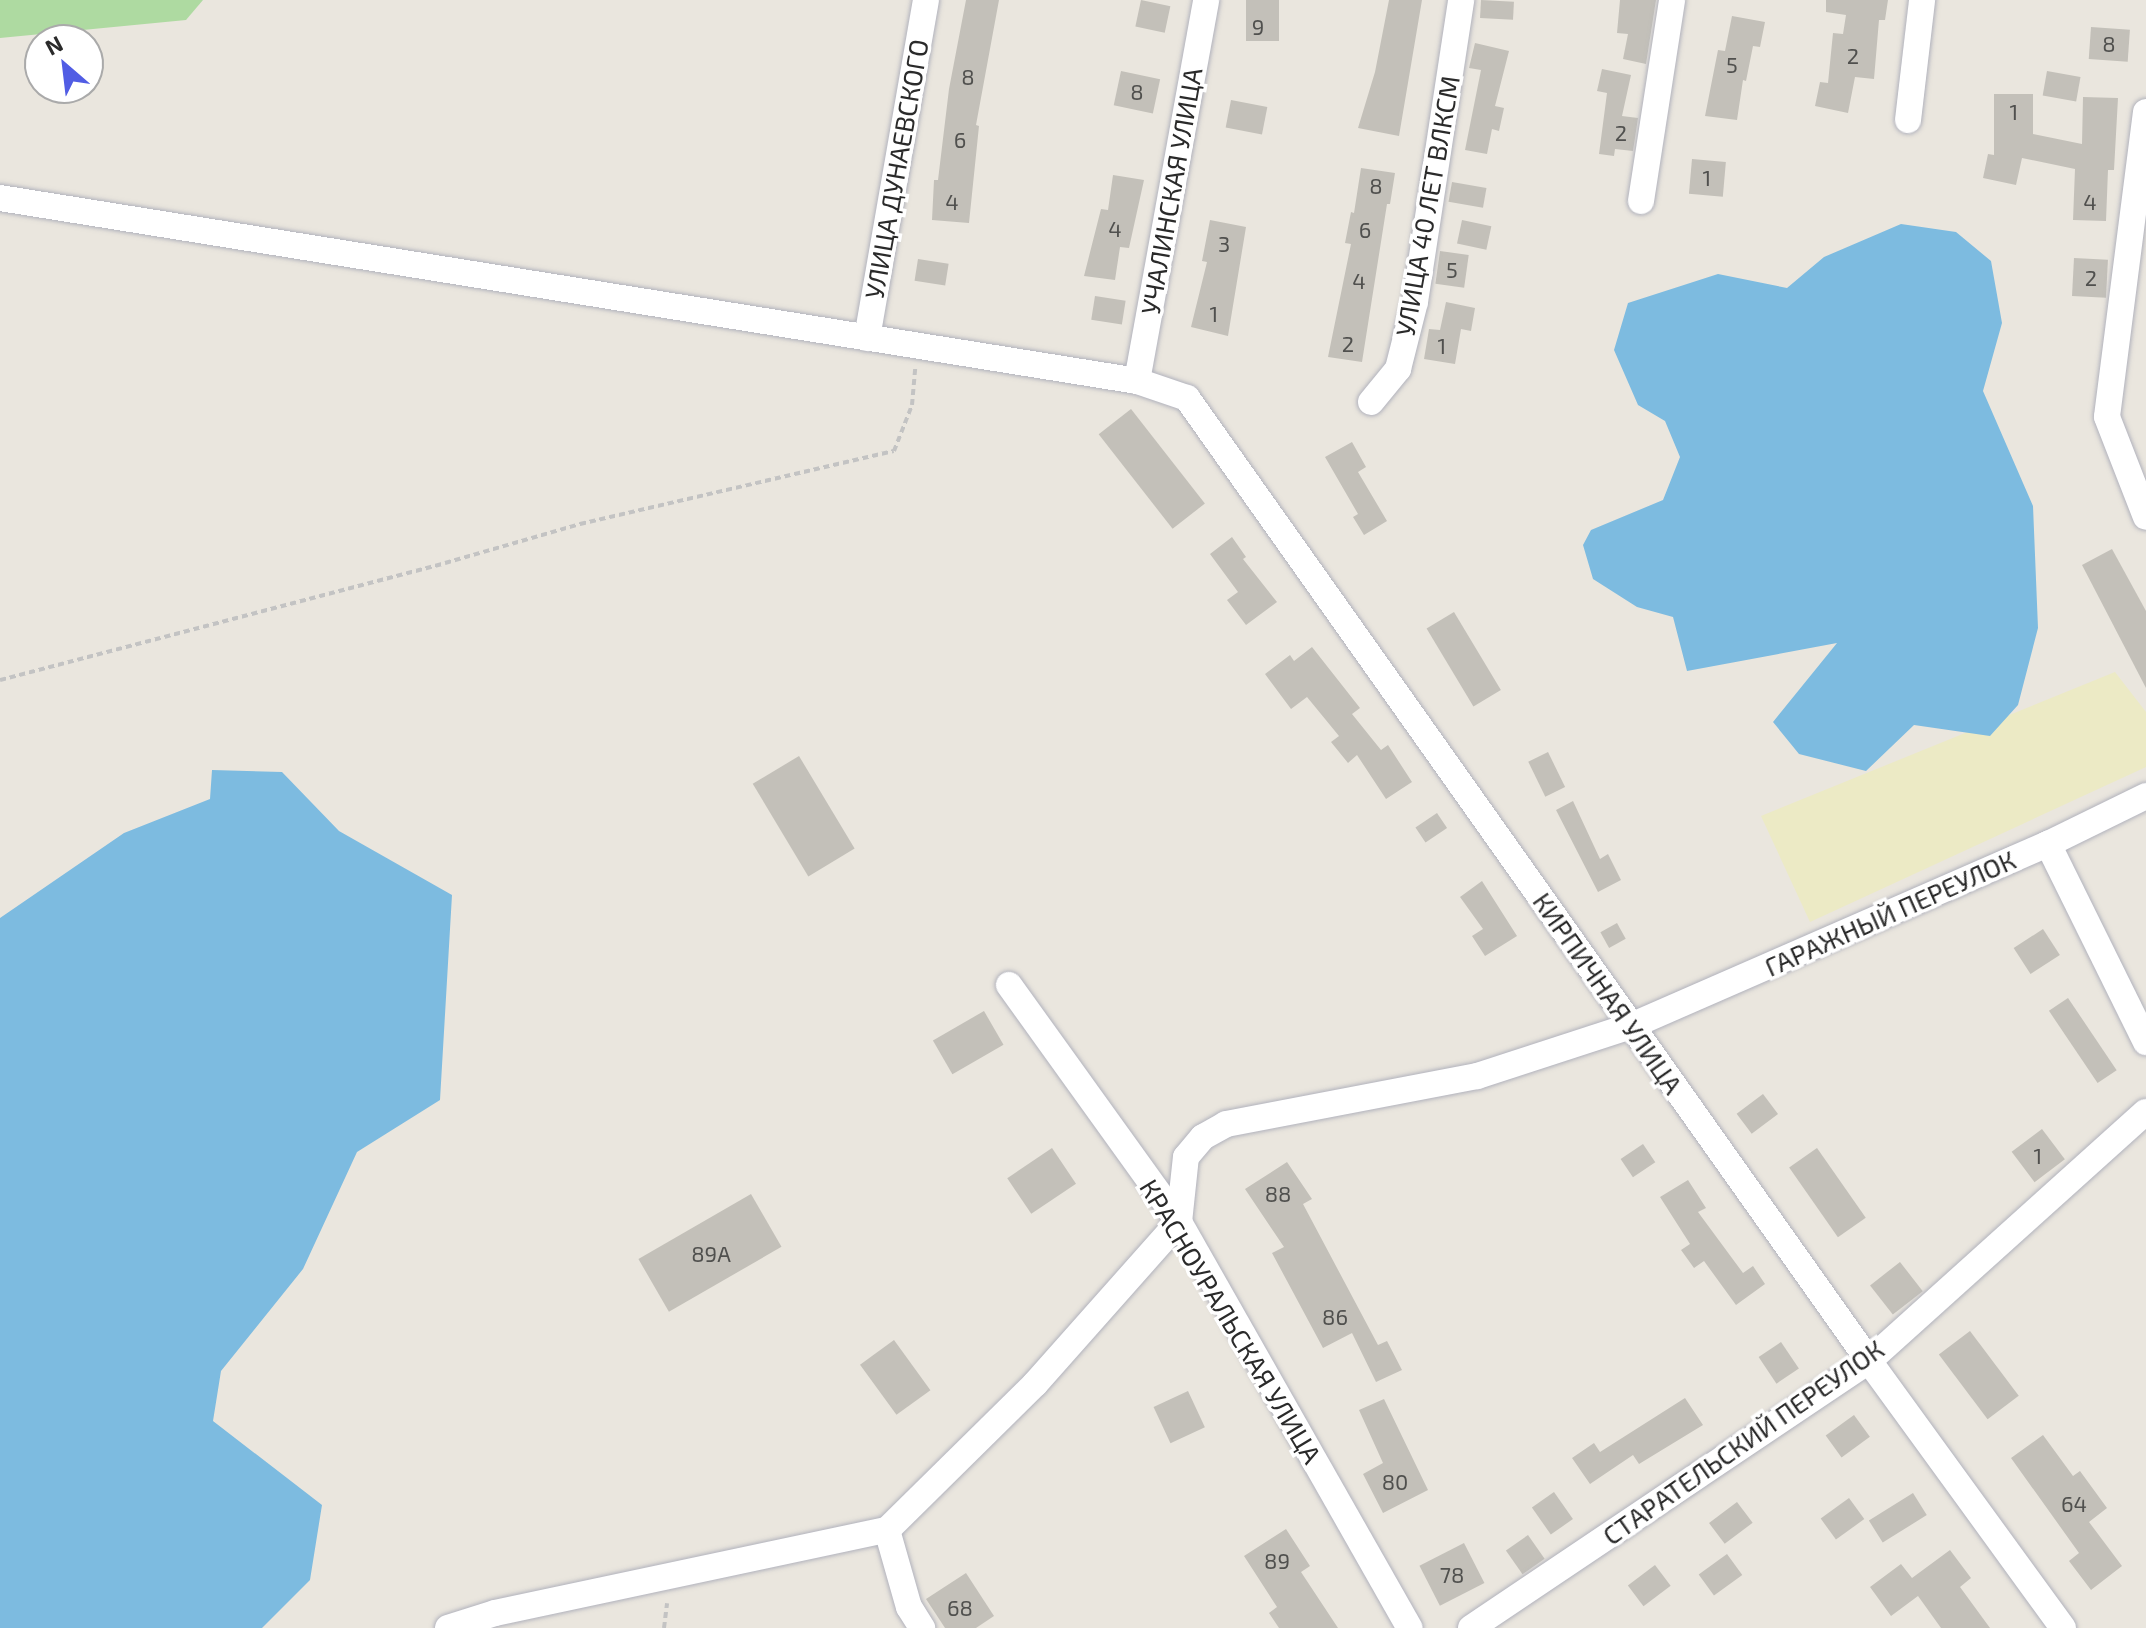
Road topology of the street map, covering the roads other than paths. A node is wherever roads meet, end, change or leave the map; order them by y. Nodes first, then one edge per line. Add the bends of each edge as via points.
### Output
1 (926, 0) edge
2 (1206, 0) edge
3 (1461, 0) edge
4 (1672, 0) edge
5 (1922, 0) edge
6 (2146, 112) edge
7 (1908, 120) dead end
8 (0, 198) edge
9 (1641, 201) dead end
10 (867, 338) junction
11 (1137, 381) junction
12 (1371, 402) dead end
13 (2146, 517) edge
14 (2146, 796) edge
15 (2048, 844) junction
16 (1009, 985) dead end
17 (1631, 1026) junction
18 (2146, 1042) edge
19 (2146, 1112) edge
20 (1179, 1222) junction
21 (1869, 1361) junction
22 (887, 1530) junction
23 (448, 1628) edge
24 (922, 1628) edge
25 (1410, 1628) edge
26 (1471, 1628) edge
27 (2063, 1628) edge

1 - 10 street, УЛИЦА ДУНАЕВСКОГО
2 - 11 street, УЧАЛИНСКАЯ УЛИЦА
3 - 12 street, УЛИЦА 40 ЛЕТ ВЛКСМ via 1415,302 1398,369
4 - 9 street
5 - 7 street
6 - 13 street via 2107,417
8 - 10 street, КИРПИЧНАЯ УЛИЦА
10 - 11 street, КИРПИЧНАЯ УЛИЦА
11 - 17 street, КИРПИЧНАЯ УЛИЦА via 1187,398
14 - 15 street, ГАРАЖНЫЙ ПЕРЕУЛОК
15 - 17 street, ГАРАЖНЫЙ ПЕРЕУЛОК
15 - 18 street
16 - 20 street, КРАСНОУРАЛЬСКАЯ УЛИЦА
17 - 20 street, ГАРАЖНЫЙ ПЕРЕУЛОК via 1477,1076 1226,1124 1203,1137 1186,1157
17 - 21 street, КИРПИЧНАЯ УЛИЦА
19 - 21 street, СТАРАТЕЛЬСКИЙ ПЕРЕУЛОК
20 - 22 street via 1035,1384
20 - 25 street, КРАСНОУРАЛЬСКАЯ УЛИЦА
21 - 26 street, СТАРАТЕЛЬСКИЙ ПЕРЕУЛОК
21 - 27 street, КИРПИЧНАЯ УЛИЦА
22 - 23 street via 495,1613
22 - 24 street via 909,1607

